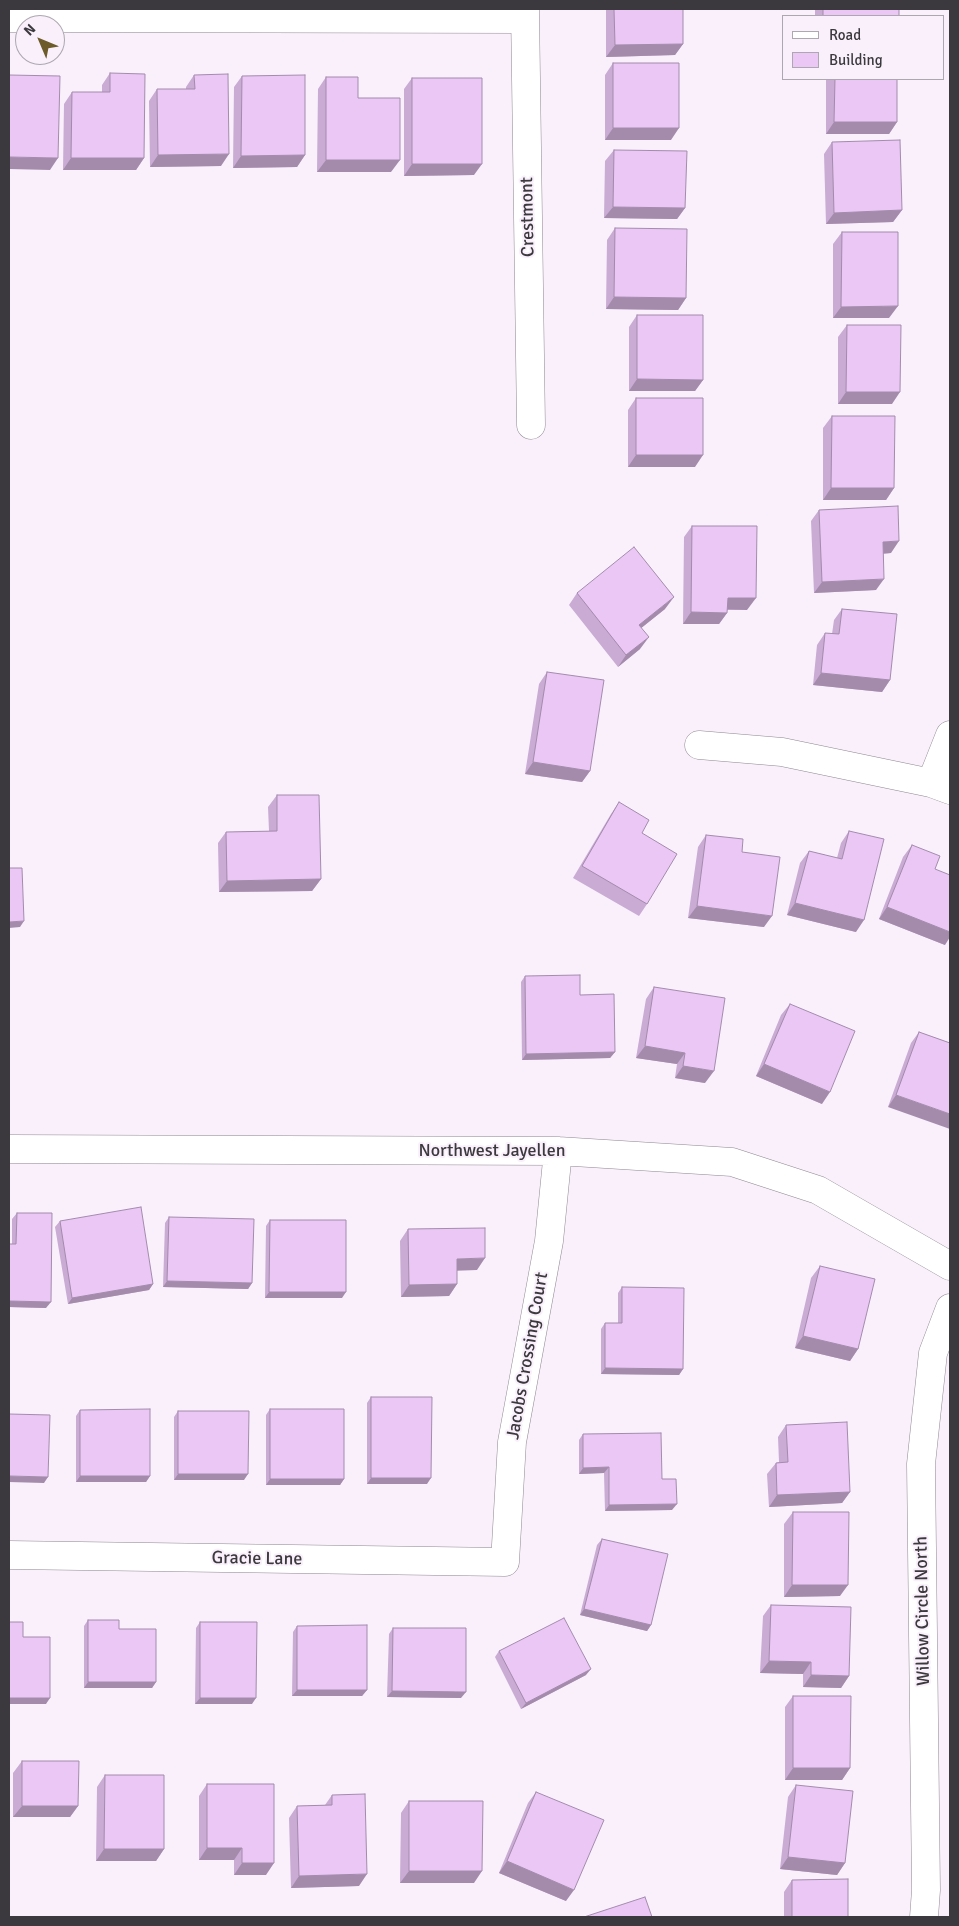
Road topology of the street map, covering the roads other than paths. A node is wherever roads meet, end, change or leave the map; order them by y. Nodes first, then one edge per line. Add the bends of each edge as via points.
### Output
1 (525, 14) edge
2 (9, 18) edge
3 (531, 425) dead end
4 (950, 735) edge
5 (699, 745) dead end
6 (941, 786) edge
7 (9, 1149) edge
8 (558, 1151) junction
9 (950, 1266) edge
10 (950, 1308) edge
11 (9, 1555) edge
12 (505, 1562) joint
13 (924, 1917) edge

1 - 2 street
1 - 3 street, Crestmont
4 - 6 street
5 - 6 street via 782,752
7 - 8 street, Northwest Jayellen
8 - 9 street, Northwest Jayellen via 732,1162 818,1190
8 - 12 street, Jacobs Crossing Court via 548,1241 512,1442
10 - 13 street, Willow Circle North via 933,1353 921,1464
11 - 12 street, Gracie Lane

